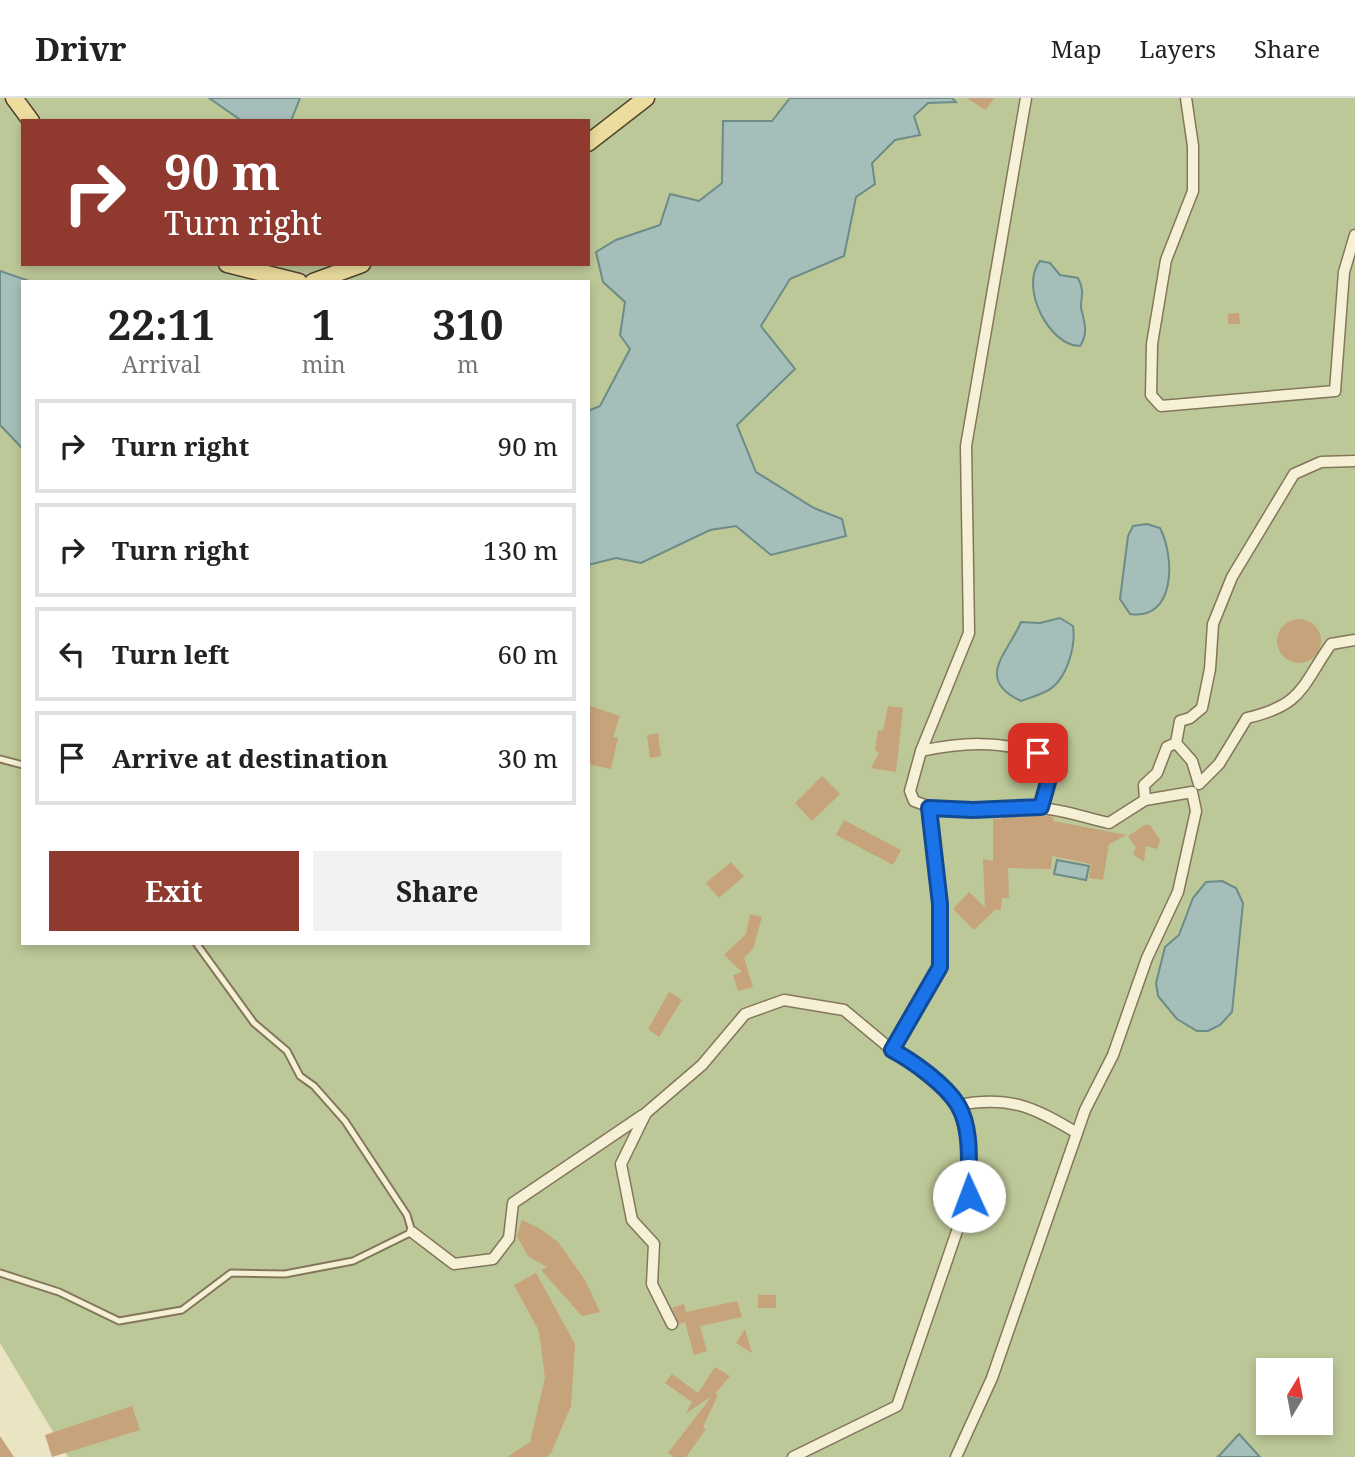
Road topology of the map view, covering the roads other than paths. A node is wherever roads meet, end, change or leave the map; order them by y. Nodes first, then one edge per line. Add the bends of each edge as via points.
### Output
1 (14, 98) edge
2 (646, 98) edge
3 (1026, 98) edge
4 (1186, 98) edge
5 (30, 119) edge
6 (590, 141) edge
7 (1355, 235) edge
8 (235, 266) edge
9 (357, 266) edge
10 (291, 280) edge
11 (318, 280) edge
12 (1355, 461) edge
13 (1355, 640) edge
14 (1176, 743) junction
15 (921, 751) junction
16 (0, 759) edge
17 (21, 764) edge
18 (1195, 788) junction
19 (1146, 800) junction
20 (1041, 807) junction
21 (929, 808) junction
22 (197, 945) edge
23 (892, 1050) junction
24 (958, 1105) junction
25 (646, 1113) junction
26 (1077, 1133) junction
27 (412, 1232) junction
28 (0, 1273) edge
29 (672, 1324) dead end
30 (793, 1457) edge
31 (957, 1457) edge

1 - 5 main road
2 - 6 main road
3 - 15 street via 966,446 968,632
4 - 7 street via 1193,191 1166,260 1152,344 1151,395 1161,406 1335,391 1344,272
8 - 10 main road
9 - 11 main road
12 - 14 street via 1321,462 1294,474 1232,577 1213,624 1202,708 1180,721
13 - 18 street via 1331,644 1296,699 1247,718 1219,764
14 - 18 street via 1192,761
14 - 19 street via 1167,747 1157,774 1144,785
15 - 20 street via 956,744 1007,744 1038,753 1050,775
15 - 21 street via 910,792 914,801
16 - 17 lane
18 - 19 street
18 - 26 street via 1196,811 1178,892
19 - 20 street via 1108,823
20 - 21 street
21 - 23 street via 940,904 940,967
22 - 27 lane via 254,1023 287,1051 300,1076 345,1121 407,1215
23 - 24 street via 916,1063
23 - 25 street via 844,1010 784,1000 745,1014 702,1065
24 - 26 street via 989,1099 1018,1104
24 - 30 street via 968,1141 969,1196 897,1406
25 - 27 street via 513,1203 509,1238 493,1259 454,1264
25 - 29 street via 621,1164 632,1220 654,1244 652,1284
26 - 31 street via 992,1378
27 - 28 lane via 353,1261 285,1274 231,1273 182,1310 120,1321 59,1292

